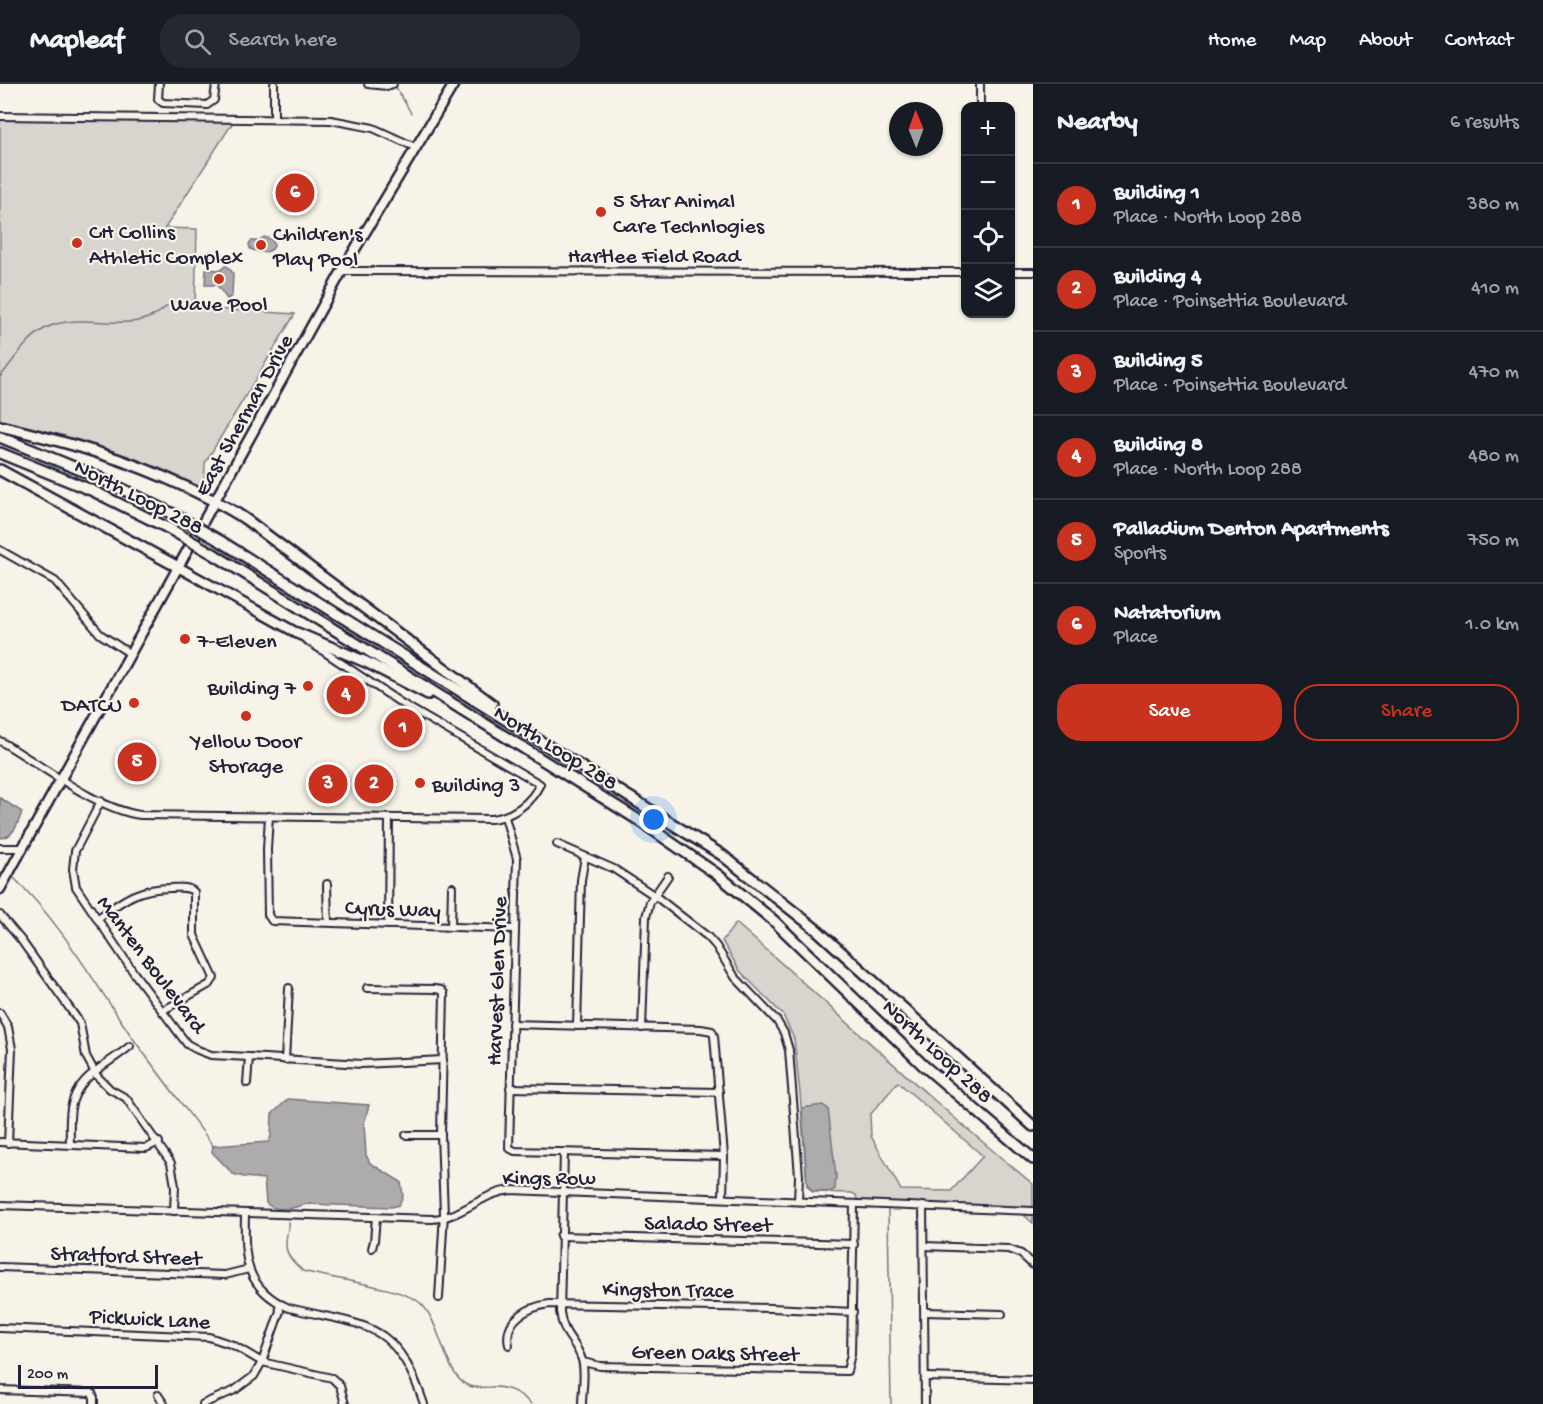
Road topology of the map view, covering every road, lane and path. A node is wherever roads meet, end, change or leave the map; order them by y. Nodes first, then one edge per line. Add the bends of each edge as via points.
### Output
1 (159, 84) edge
2 (216, 84) edge
3 (274, 84) edge
4 (368, 84) edge
5 (393, 84) edge
6 (454, 84) edge
7 (980, 84) edge
8 (980, 102) edge
9 (0, 116) edge
10 (274, 119) junction
11 (415, 147) junction
12 (342, 271) junction
13 (961, 272) edge
14 (1015, 272) edge
15 (1033, 272) edge
16 (0, 426) edge
17 (0, 437) edge
18 (0, 453) edge
19 (0, 470) edge
20 (214, 500) junction
21 (0, 550) edge
22 (178, 567) junction
23 (297, 633) junction
24 (129, 653) junction
25 (504, 717) junction
26 (481, 721) junction
27 (0, 741) edge
28 (62, 779) junction
29 (101, 801) junction
30 (269, 816) junction
31 (504, 817) junction
32 (389, 818) junction
33 (557, 844) dead end
34 (0, 848) edge
35 (23, 848) junction
36 (585, 857) junction
37 (668, 876) dead end
38 (327, 884) dead end
39 (452, 886) dead end
40 (0, 890) edge
41 (654, 896) junction
42 (0, 915) edge
43 (97, 919) junction
44 (327, 922) junction
45 (388, 924) junction
46 (451, 927) junction
47 (515, 929) junction
48 (289, 988) dead end
49 (367, 988) dead end
50 (162, 1011) junction
51 (0, 1013) edge
52 (512, 1024) junction
53 (577, 1026) junction
54 (642, 1028) junction
55 (130, 1046) dead end
56 (249, 1058) junction
57 (285, 1060) junction
58 (443, 1060) junction
59 (94, 1072) junction
60 (247, 1083) dead end
61 (510, 1088) junction
62 (719, 1092) junction
63 (1033, 1126) edge
64 (406, 1135) dead end
65 (441, 1135) junction
66 (0, 1142) edge
67 (159, 1142) junction
68 (8, 1143) junction
69 (70, 1146) junction
70 (564, 1152) junction
71 (724, 1156) junction
72 (1033, 1159) edge
73 (562, 1193) junction
74 (723, 1198) junction
75 (798, 1201) junction
76 (854, 1204) junction
77 (0, 1205) edge
78 (923, 1206) junction
79 (174, 1211) junction
80 (1033, 1211) edge
81 (245, 1214) junction
82 (376, 1217) junction
83 (443, 1218) junction
84 (561, 1236) junction
85 (854, 1244) junction
86 (924, 1246) junction
87 (372, 1248) dead end
88 (1033, 1265) edge
89 (0, 1267) edge
90 (249, 1269) junction
91 (439, 1298) dead end
92 (559, 1303) junction
93 (279, 1304) junction
94 (853, 1312) junction
95 (925, 1312) junction
96 (1002, 1314) dead end
97 (0, 1328) edge
98 (509, 1345) dead end
99 (262, 1362) junction
100 (583, 1362) junction
101 (925, 1377) junction
102 (1033, 1380) edge
103 (0, 1390) edge
104 (158, 1395) dead end
105 (94, 1404) edge
106 (164, 1404) edge
107 (203, 1404) edge
108 (345, 1404) edge
109 (424, 1404) edge
110 (582, 1404) edge
111 (925, 1404) edge

1 - 2 street via 161,102 207,105 213,102
3 - 10 street
4 - 5 street
6 - 11 main road, East Sherman Drive
7 - 8 street
9 - 10 street
10 - 11 street via 356,123
11 - 12 main road, East Sherman Drive
12 - 13 street, Hartlee Field Road
12 - 20 main road, East Sherman Drive
14 - 15 street
16 - 20 highway via 83,446
17 - 25 highway, North Loop 288, bridge via 98,477 175,515
18 - 26 highway, North Loop 288, bridge via 91,490 168,528
19 - 22 highway
20 - 22 main road, East Sherman Drive
20 - 25 highway via 248,521 487,700
21 - 24 street via 55,581 99,634
22 - 23 main road, North Loop 288
22 - 24 main road, East Sherman Drive
23 - 26 highway via 366,662
23 - 31 street, North Loop 288 via 401,703 540,784 521,808
24 - 28 main road, East Sherman Drive
25 - 63 highway, North Loop 288 via 722,855 765,887
26 - 72 highway, North Loop 288 via 640,820 734,888 810,954 924,1065
27 - 28 street
28 - 29 street
28 - 35 main road, East Sherman Drive
29 - 30 street via 141,815
29 - 43 street, Manten Boulevard via 76,849 73,864 78,892
30 - 32 street
30 - 44 street, Cyrus Way via 270,920
31 - 32 street
31 - 47 street, Harvest Glen Drive via 518,859
32 - 45 street
33 - 36 street
34 - 35 street
35 - 40 main road, East Sherman Drive
36 - 41 street via 614,869
36 - 53 street
37 - 41 street
38 - 44 street
39 - 46 street
41 - 54 street via 645,922
41 - 75 street via 712,941 735,977 781,1027 789,1050
42 - 59 street via 80,1023 86,1056
43 - 50 street, Manten Boulevard
43 - 50 street via 142,891 189,888 194,892 194,935 214,978
44 - 45 street, Cyrus Way
45 - 46 street, Cyrus Way
46 - 47 street, Cyrus Way
47 - 52 street, Harvest Glen Drive
48 - 57 street
49 - 58 street via 443,992
50 - 56 street, Manten Boulevard via 183,1040 195,1049 211,1055
51 - 68 street via 8,1027 12,1048
52 - 53 street
52 - 61 street, Harvest Glen Drive
53 - 54 street
54 - 62 street via 712,1031
55 - 59 street
56 - 57 street, Manten Boulevard
56 - 60 street
57 - 58 street, Manten Boulevard via 362,1064
58 - 65 street
59 - 67 street via 101,1082 126,1098
59 - 69 street via 73,1098
61 - 62 street
61 - 70 street, Harvest Glen Drive via 509,1148
62 - 71 street
64 - 65 street
65 - 83 street
66 - 68 street
67 - 69 street via 146,1148
67 - 79 street via 174,1171
68 - 69 street
70 - 71 street
70 - 73 street
71 - 74 street
73 - 74 street, Kings Row
73 - 83 street, Kings Row via 502,1191
73 - 84 street
74 - 75 street, Kings Row
75 - 76 street, Kings Row
76 - 78 street, Kings Row
76 - 85 street
77 - 79 street, Kings Row
78 - 80 street, Kings Row
78 - 86 street
79 - 81 street, Kings Row
81 - 82 street, Kings Row
81 - 90 street via 244,1247
82 - 83 street, Kings Row
82 - 87 street
83 - 91 street
84 - 85 street, Salado Street
84 - 92 street
85 - 94 street
86 - 88 street via 1008,1249
86 - 95 street
89 - 90 street, Stratford Street via 225,1275
90 - 93 street
92 - 94 street, Kingston Trace
92 - 98 street, Kingston Trace via 541,1305 518,1316 510,1327
92 - 100 street via 565,1333
93 - 99 street
93 - 109 street via 362,1325 382,1334 403,1358
94 - 100 street, Green Oaks Street via 847,1371 600,1366
95 - 96 street
95 - 101 street
97 - 99 street, Pickwick Lane via 208,1336
99 - 107 street via 244,1384
99 - 108 street, Pickwick Lane via 332,1378 340,1386
100 - 110 street
101 - 102 street
101 - 111 street
103 - 105 street via 92,1393
104 - 106 street

